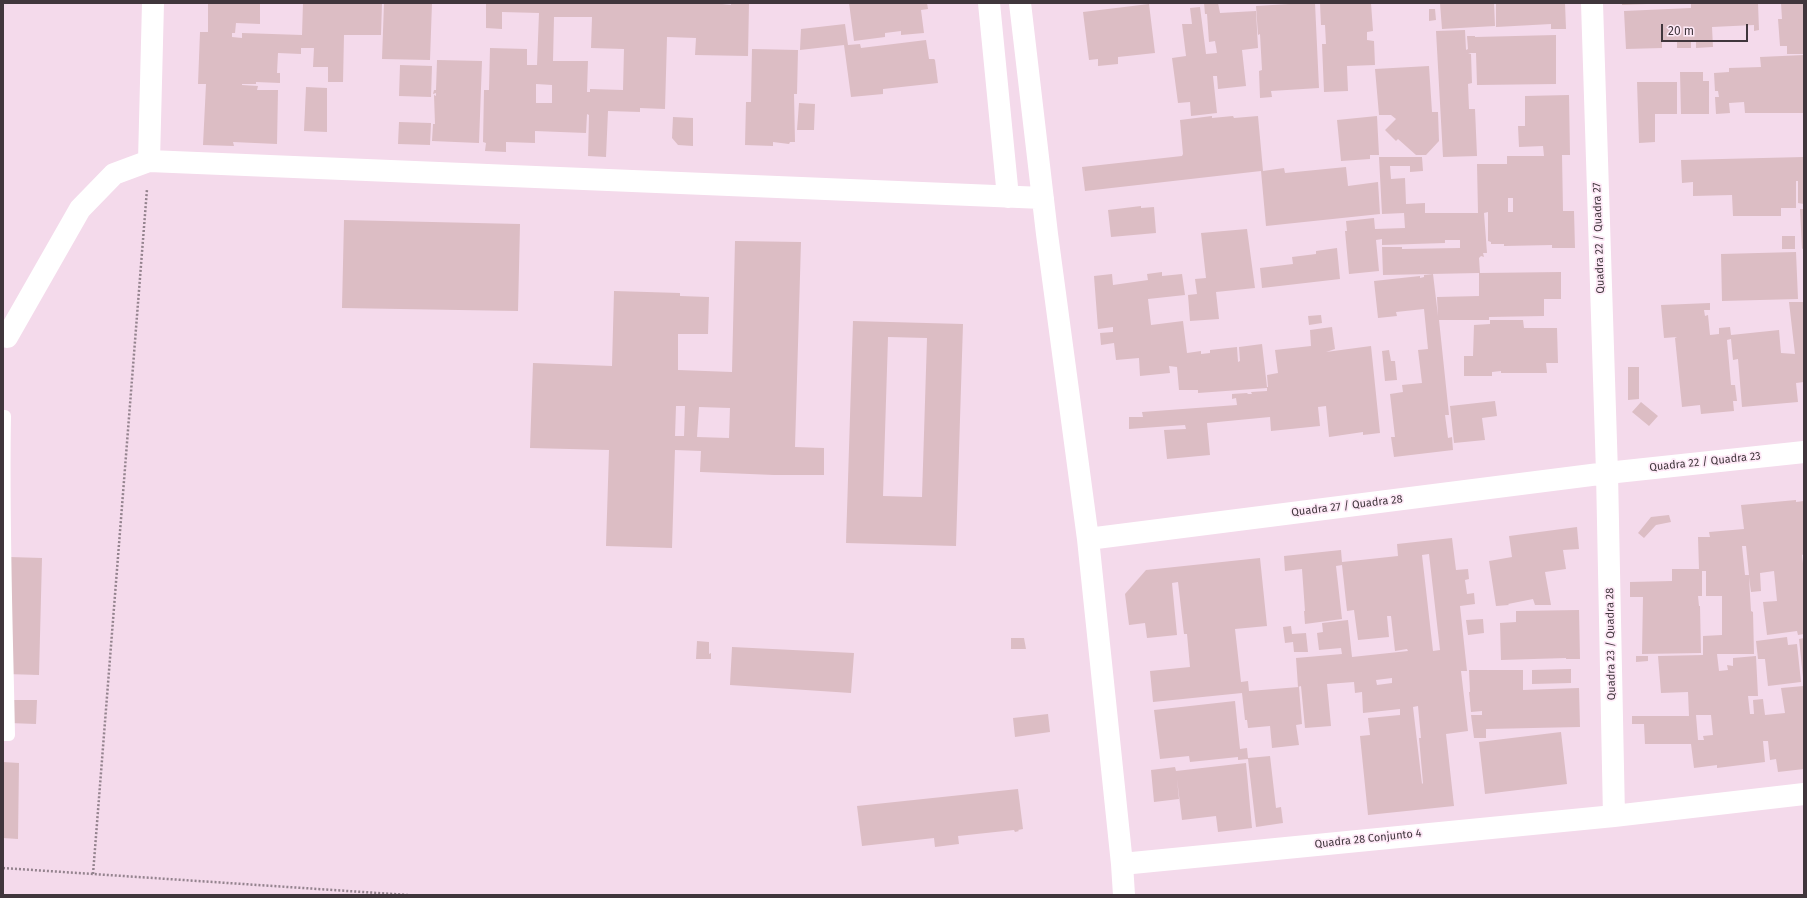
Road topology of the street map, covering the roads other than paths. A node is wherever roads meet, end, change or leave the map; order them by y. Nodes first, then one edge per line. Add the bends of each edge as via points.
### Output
1 (153, 3) edge
2 (989, 3) edge
3 (1020, 3) edge
4 (1592, 3) edge
5 (149, 161) junction
6 (1008, 197) junction
7 (1042, 198) junction
8 (7, 337) dead end
9 (4, 416) edge
10 (1804, 452) edge
11 (1607, 472) junction
12 (4, 481) edge
13 (1088, 539) junction
14 (3, 735) edge
15 (1804, 794) edge
16 (1614, 816) junction
17 (1122, 864) junction
18 (1124, 895) edge

1 - 5 street
2 - 6 street
3 - 7 street
4 - 11 street, Quadra 22 / Quadra 27
5 - 6 street
5 - 8 street via 114,174 80,209
6 - 7 street
7 - 13 street
9 - 12 lane
10 - 11 street, Quadra 22 / Quadra 23
11 - 13 street, Quadra 27 / Quadra 28
11 - 16 street, Quadra 23 / Quadra 28
12 - 14 lane via 9,735
13 - 17 street
15 - 16 street, Quadra 28 Conjunto 4
16 - 17 street, Quadra 28 Conjunto 4
17 - 18 street

